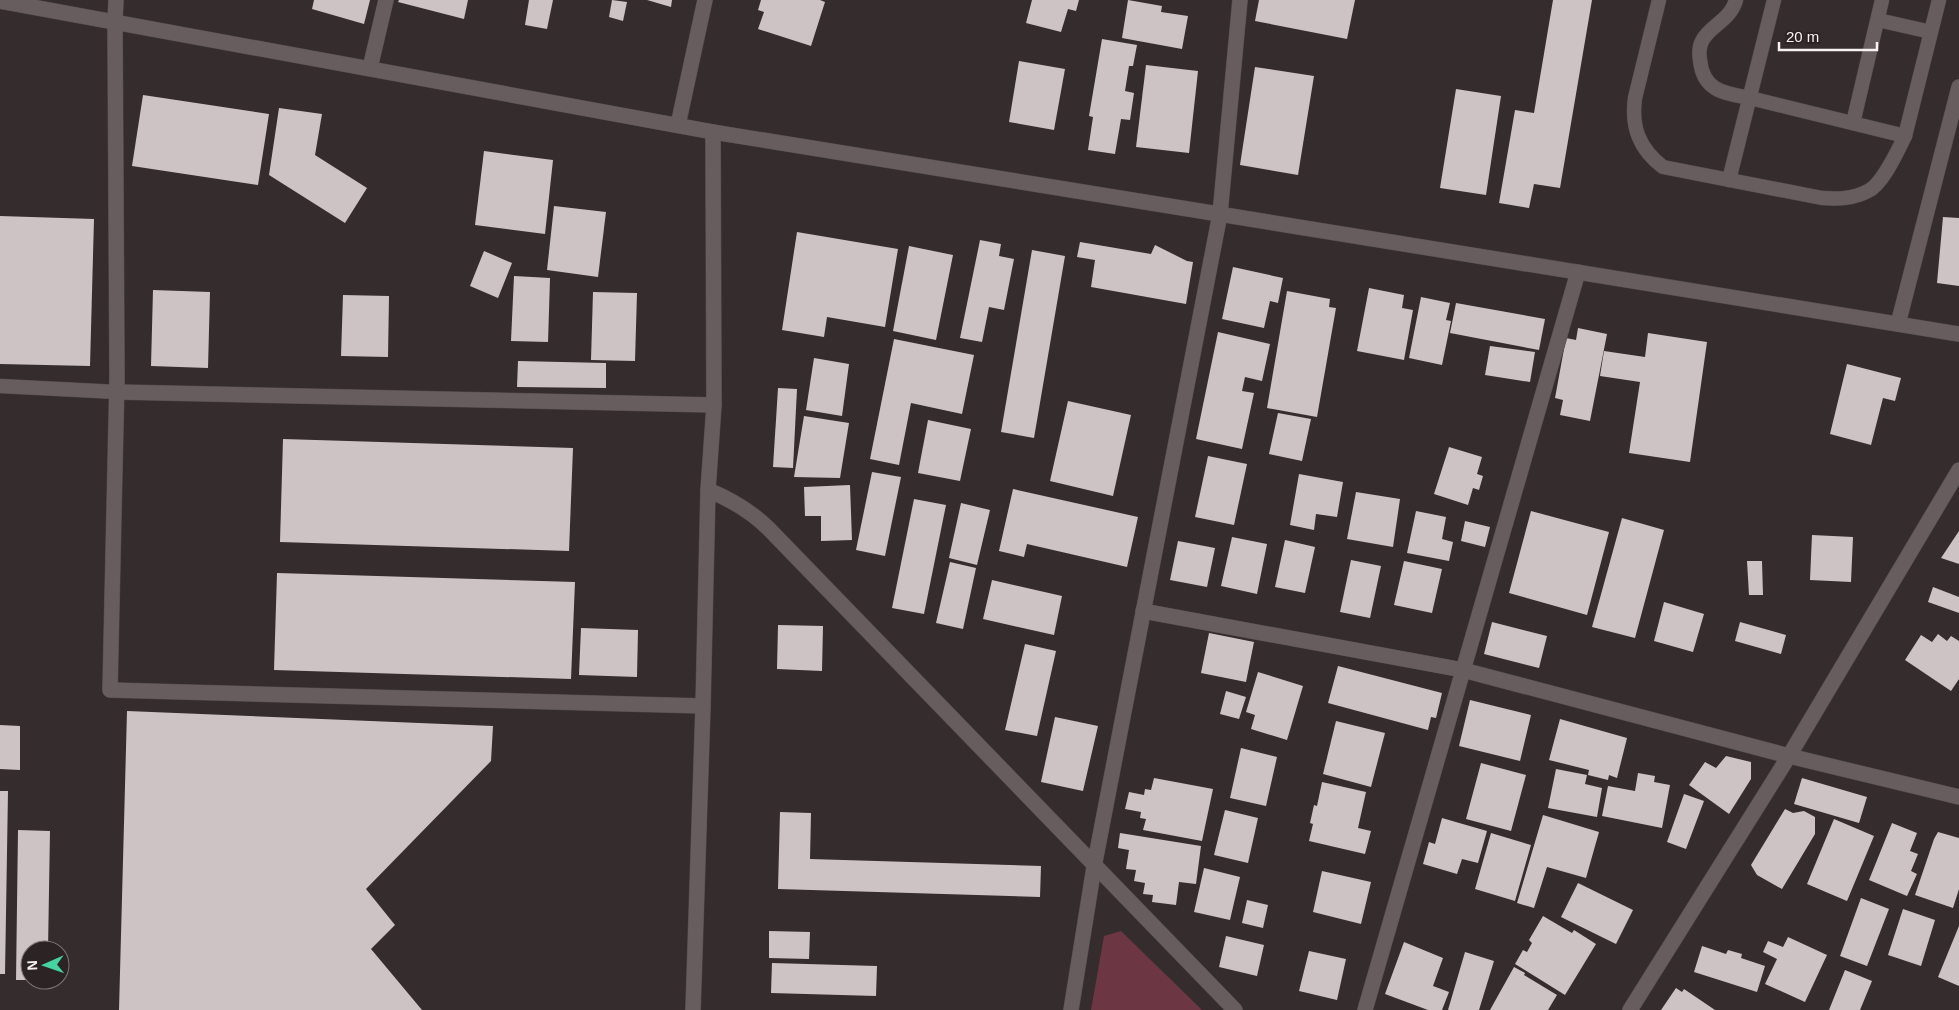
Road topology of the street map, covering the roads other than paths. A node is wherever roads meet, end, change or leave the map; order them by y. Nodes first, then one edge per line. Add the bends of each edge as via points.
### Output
1 (116, 0) edge
2 (386, 0) edge
3 (705, 0) edge
4 (1240, 0) edge
5 (1659, 0) edge
6 (1736, 0) edge
7 (1774, 0) edge
8 (1882, 0) edge
9 (1938, 0) edge
10 (0, 1) edge
11 (1878, 20) junction
12 (115, 21) junction
13 (1931, 32) junction
14 (370, 68) junction
15 (1959, 87) edge
16 (1750, 98) junction
17 (1853, 123) junction
18 (678, 124) junction
19 (713, 132) junction
20 (1905, 136) junction
21 (1729, 180) junction
22 (1220, 214) junction
23 (1578, 272) junction
24 (1898, 324) junction
25 (1959, 334) edge
26 (0, 386) edge
27 (117, 392) junction
28 (714, 405) junction
29 (1959, 470) edge
30 (708, 490) junction
31 (1143, 612) junction
32 (1463, 670) junction
33 (703, 706) junction
34 (1789, 756) junction
35 (1959, 797) edge
36 (1094, 867) junction
37 (692, 1010) edge
38 (1071, 1010) edge
39 (1234, 1010) edge
40 (1365, 1010) edge
41 (1630, 1010) edge

1 - 12 street
2 - 14 street
3 - 18 street
4 - 22 street
5 - 21 lane via 1633,111 1638,140 1663,167
6 - 16 lane via 1734,8 1702,41 1699,52 1701,70 1714,88
7 - 16 lane
8 - 11 lane
9 - 13 lane
10 - 12 street
11 - 13 lane
11 - 17 lane
12 - 14 street
12 - 27 street
13 - 20 lane
14 - 18 street
15 - 24 street
16 - 17 lane
16 - 21 lane
17 - 20 lane
18 - 19 street
19 - 22 street
19 - 28 street
20 - 21 lane via 1891,163 1870,191 1847,198 1822,198
22 - 23 street
22 - 31 street
23 - 24 street
23 - 32 street
24 - 25 street
26 - 27 lane
27 - 28 street
27 - 33 street via 110,690
28 - 30 street
29 - 34 street
30 - 33 street
30 - 36 street via 738,504 769,529
31 - 32 street
31 - 36 street
32 - 34 street
32 - 40 street
33 - 37 street
34 - 35 street
34 - 41 street
36 - 38 street
36 - 39 street

